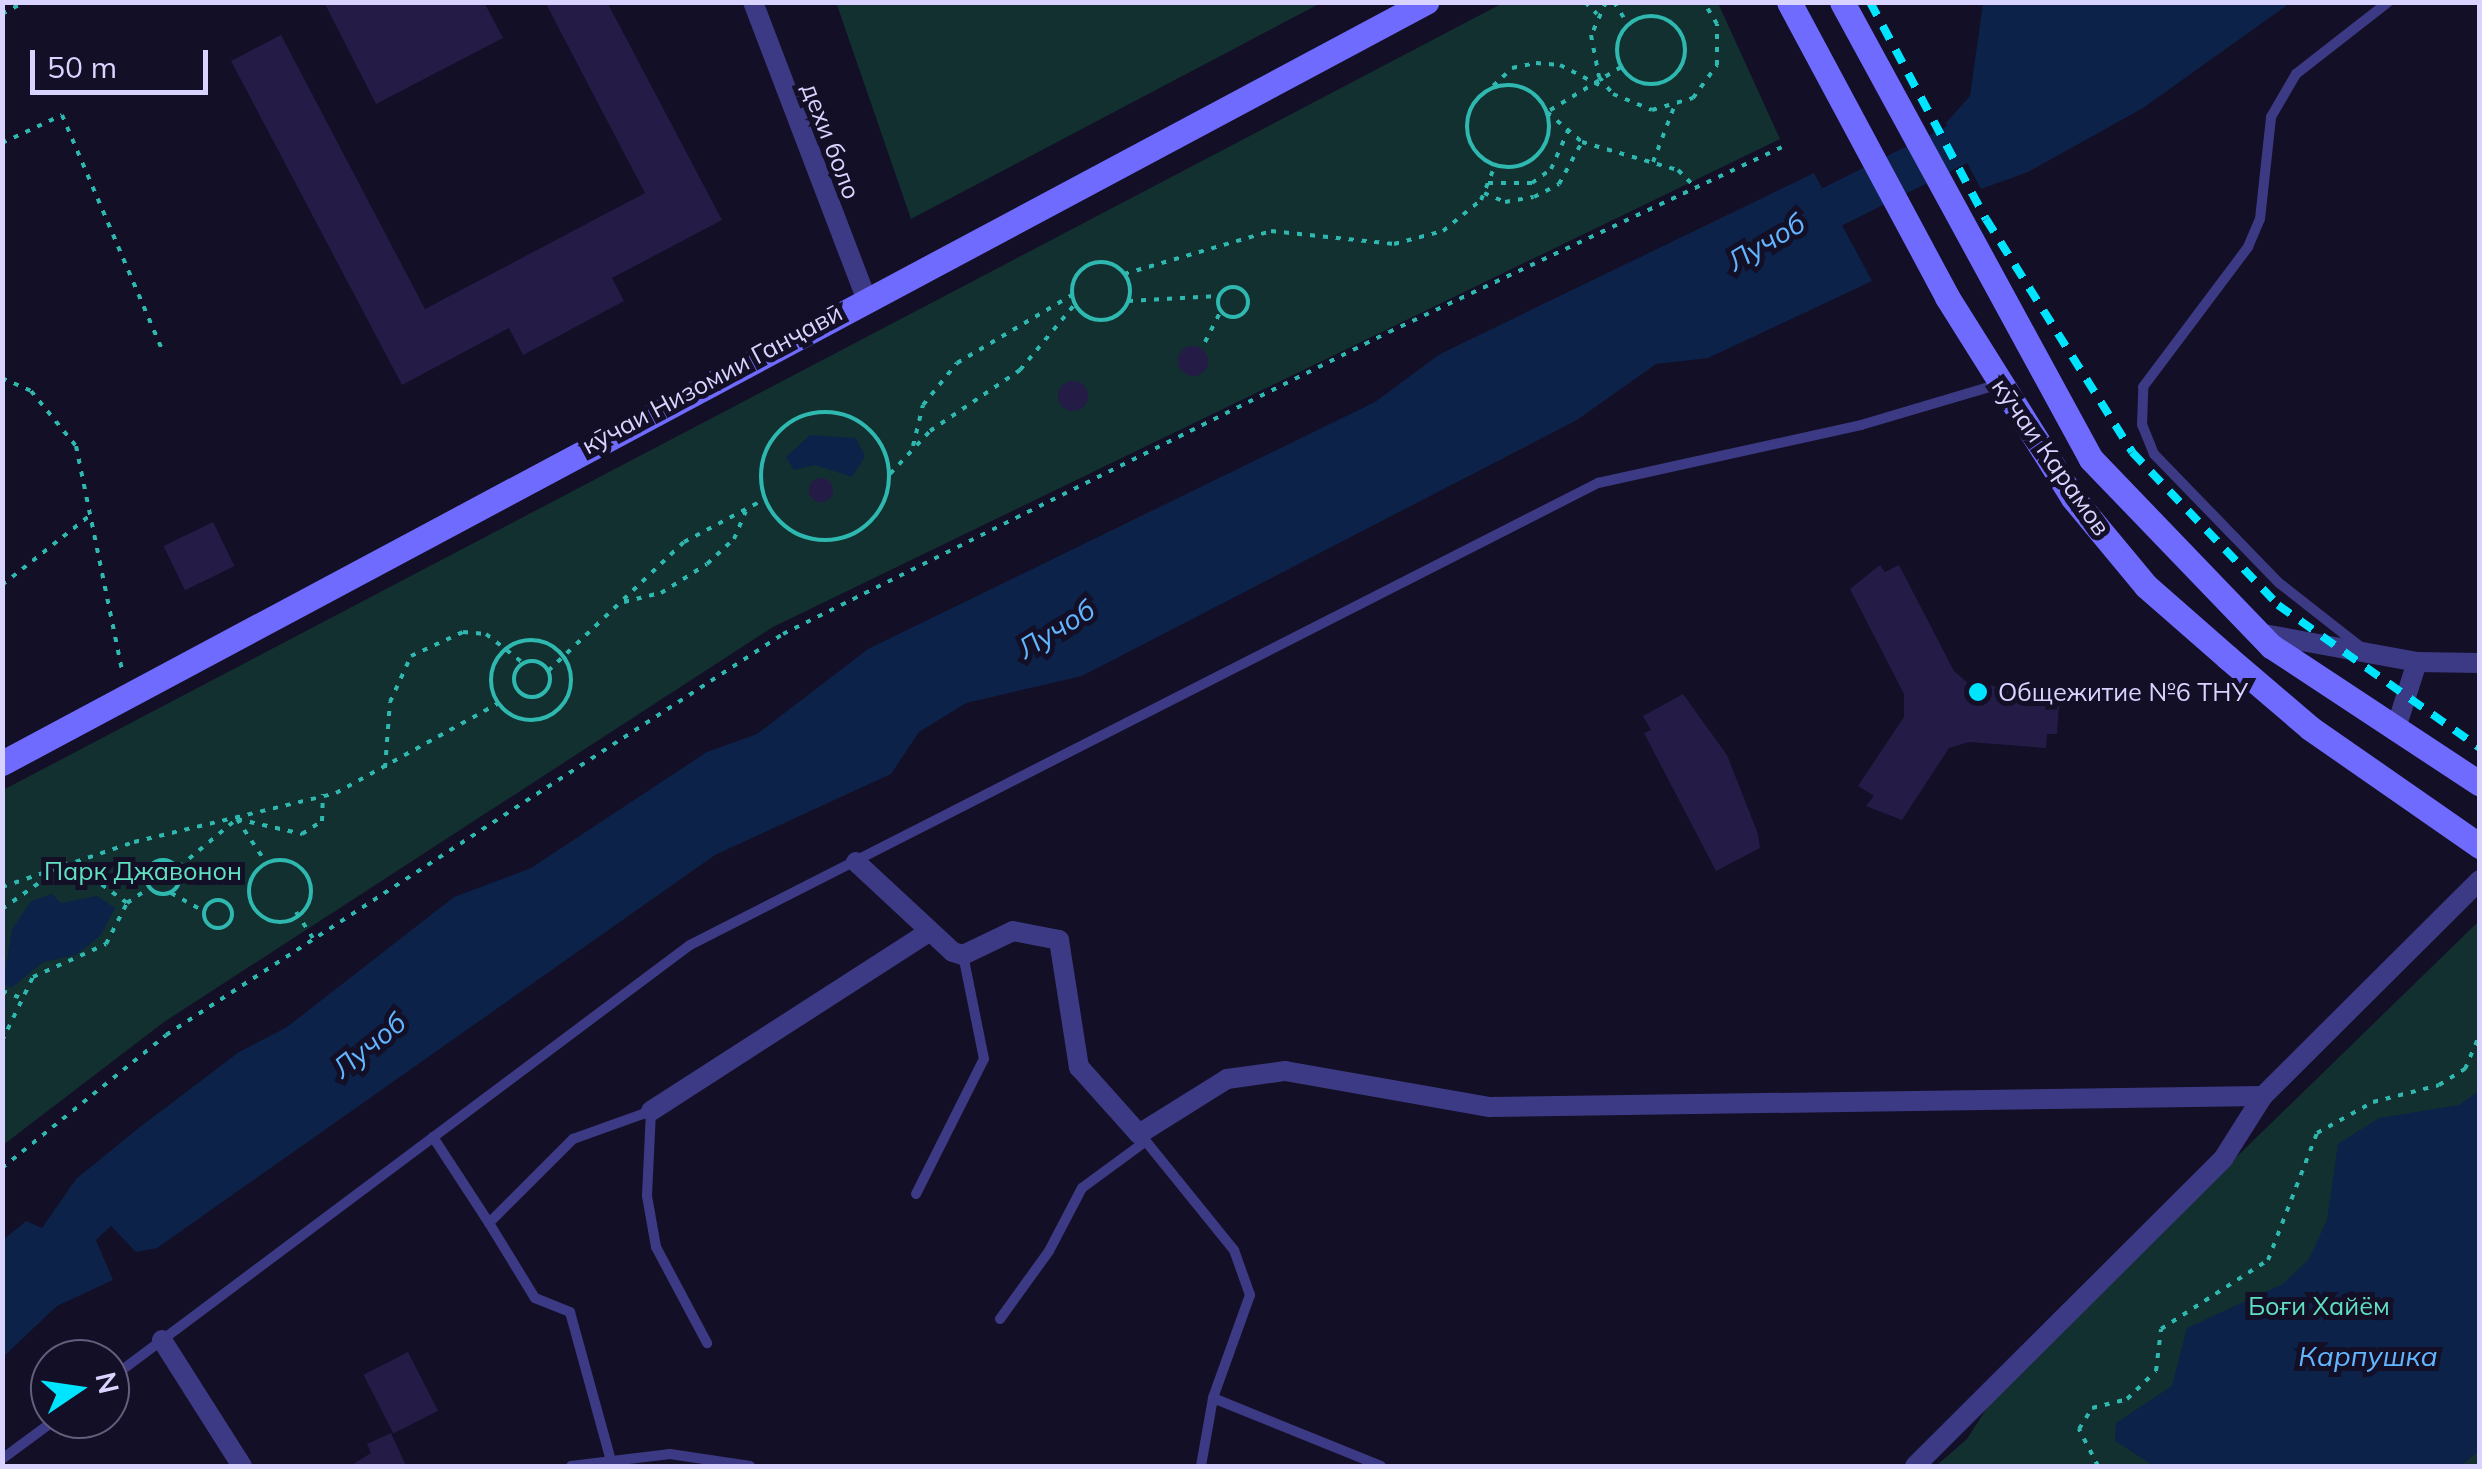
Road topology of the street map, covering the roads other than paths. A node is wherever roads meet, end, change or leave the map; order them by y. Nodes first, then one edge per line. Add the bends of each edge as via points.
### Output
1 (753, 2) edge
2 (1426, 2) edge
3 (1789, 2) edge
4 (1842, 2) edge
5 (2388, 2) edge
6 (866, 296) junction
7 (1999, 384) junction
8 (2258, 633) junction
9 (2371, 654) junction
10 (2418, 662) junction
11 (2480, 662) edge
12 (2395, 731) junction
13 (2, 762) edge
14 (2480, 784) edge
15 (2480, 846) edge
16 (856, 862) junction
17 (2480, 880) edge
18 (926, 934) junction
19 (964, 955) junction
20 (2263, 1096) junction
21 (651, 1112) junction
22 (433, 1137) junction
23 (1143, 1138) junction
24 (916, 1194) dead end
25 (488, 1223) junction
26 (1000, 1319) dead end
27 (162, 1340) junction
28 (707, 1342) dead end
29 (130, 1363) edge
30 (1213, 1398) junction
31 (30, 1438) edge
32 (610, 1458) junction
33 (2, 1459) edge
34 (242, 1466) edge
35 (570, 1466) edge
36 (750, 1466) edge
37 (1201, 1466) edge
38 (1381, 1466) edge
39 (1914, 1466) edge

1 - 6 street, дехи боло
2 - 6 main road, кӯчаи Низомии Ганҷавӣ
3 - 7 main road, кӯчаи Карамов
4 - 8 main road, кӯчаи Карамов via 1982,270 2092,460
5 - 9 lane via 2296,74 2271,117 2260,219 2248,247 2143,386 2142,425 2154,454 2194,502 2279,583
6 - 13 main road, кӯчаи Низомии Ганҷавӣ
7 - 15 main road, кӯчаи Карамов via 2073,498 2146,586 2310,728
7 - 16 lane via 1861,426 1598,483
8 - 9 street
8 - 12 main road, кӯчаи Карамов
9 - 10 street
10 - 11 street
10 - 12 street
12 - 14 main road, кӯчаи Карамов
16 - 18 street
16 - 22 lane via 690,945
17 - 20 street
18 - 19 street
18 - 21 street
19 - 23 street via 1014,931 1059,940 1079,1067
19 - 24 lane via 984,1059
20 - 23 street via 1490,1106 1285,1071 1228,1079
20 - 39 street via 2223,1159
21 - 25 lane via 573,1139
21 - 28 lane via 647,1196 656,1247
22 - 25 lane
22 - 27 lane
23 - 26 lane via 1082,1188 1049,1251
23 - 30 lane via 1246,1275 1250,1295
25 - 32 lane via 535,1298 570,1312
27 - 29 lane
27 - 34 street
30 - 37 lane
30 - 38 lane
31 - 33 lane
32 - 35 lane
32 - 36 lane via 670,1454

